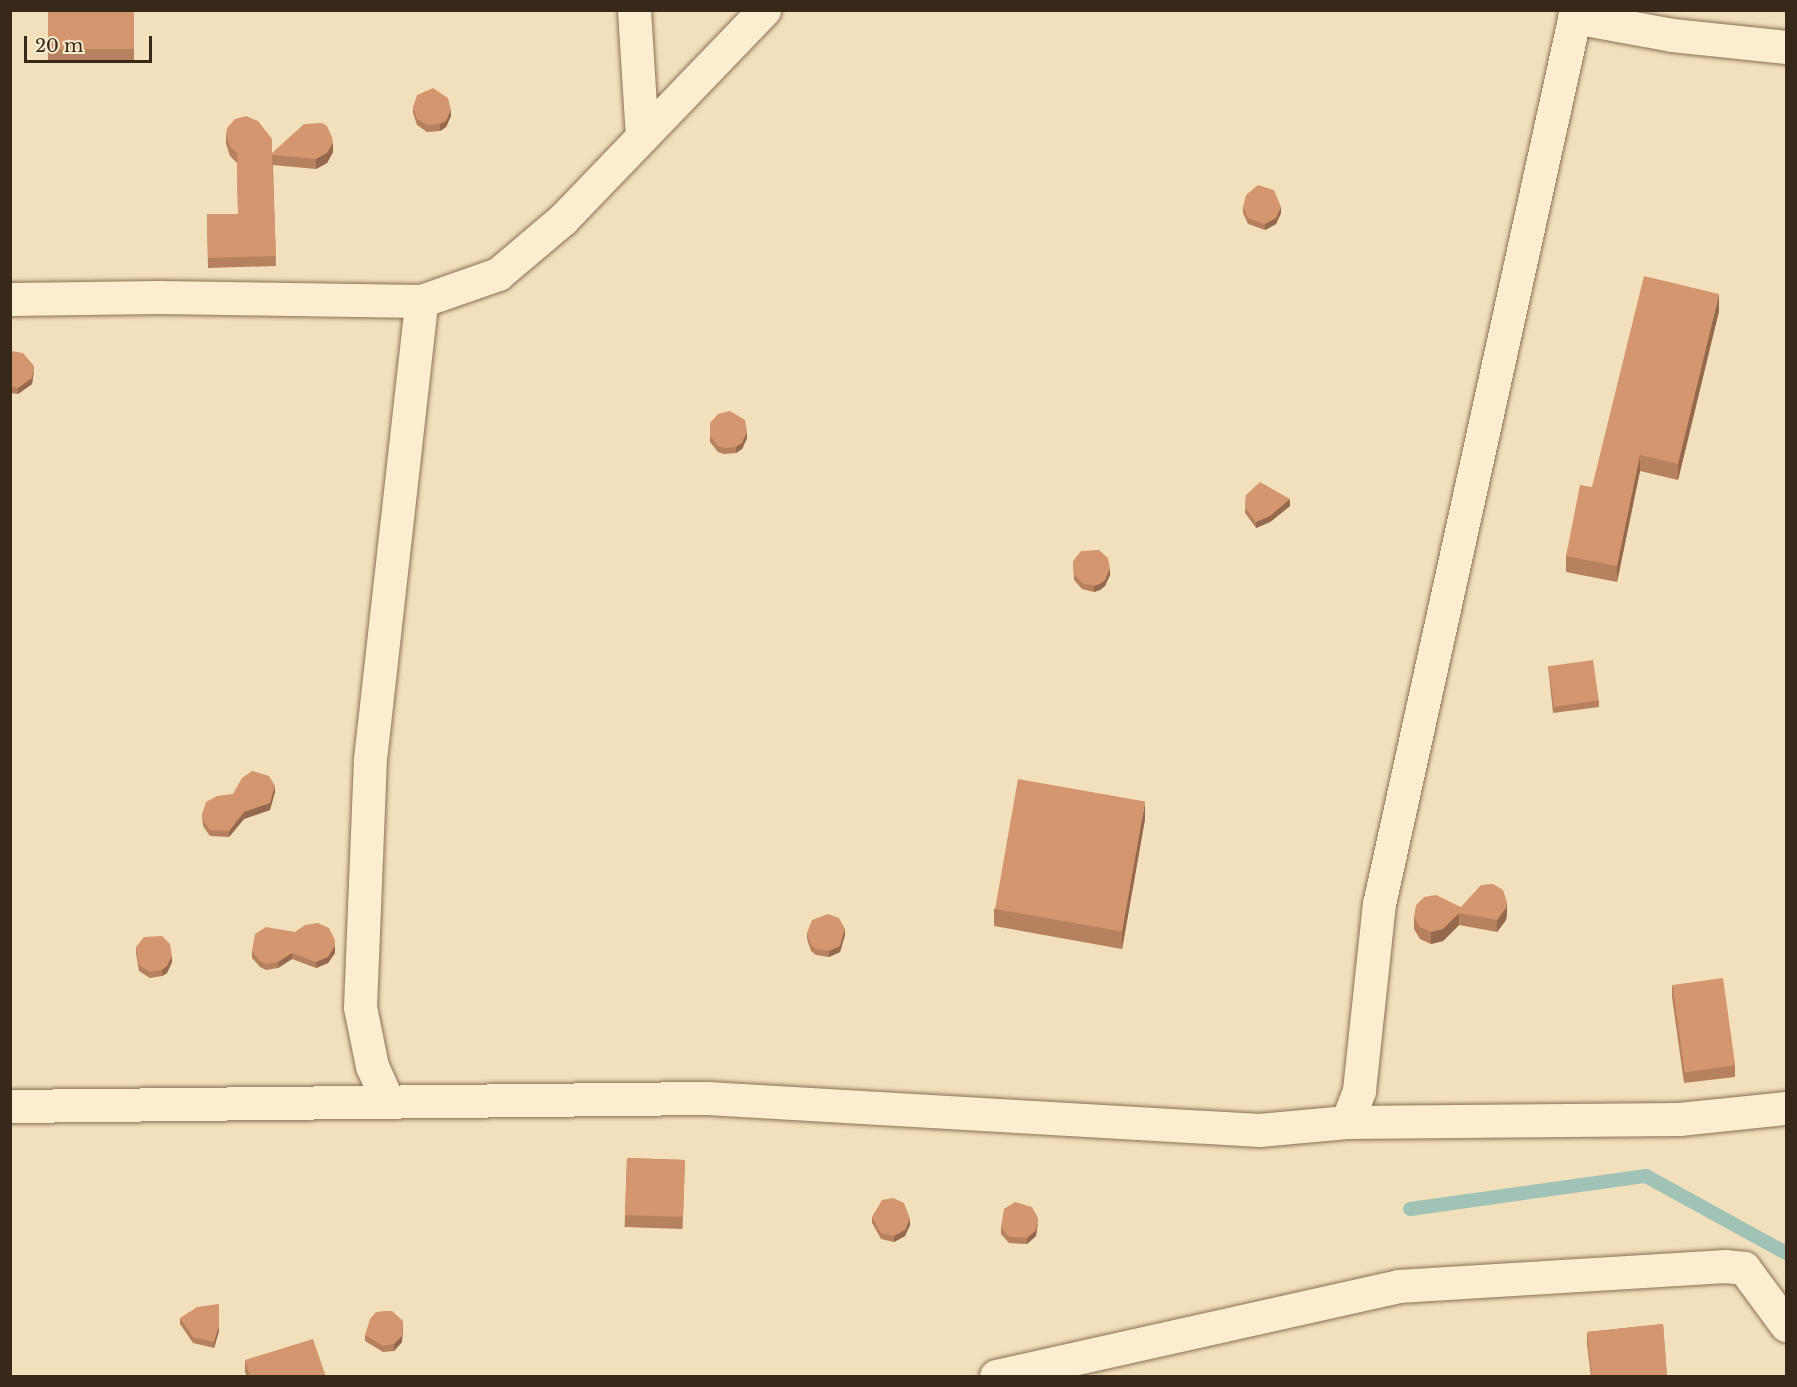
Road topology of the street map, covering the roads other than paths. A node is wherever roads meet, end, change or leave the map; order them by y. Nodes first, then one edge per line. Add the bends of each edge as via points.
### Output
1 (634, 10) edge
2 (764, 10) edge
3 (1575, 14) edge
4 (1786, 47) edge
5 (642, 136) junction
6 (10, 299) edge
7 (421, 301) junction
8 (388, 1102) junction
9 (10, 1106) edge
10 (1786, 1108) edge
11 (1347, 1122) junction
12 (1786, 1325) edge
13 (996, 1377) edge

1 - 5 street
2 - 5 street
3 - 4 street via 1672,34
3 - 11 street via 1379,904 1359,1089
5 - 7 street via 563,219 498,274
6 - 7 street
7 - 8 street via 370,759 360,1007 372,1066
8 - 9 street
8 - 11 street via 706,1098 1259,1130
10 - 11 street via 1679,1119
12 - 13 street via 1744,1268 1725,1266 1398,1286

